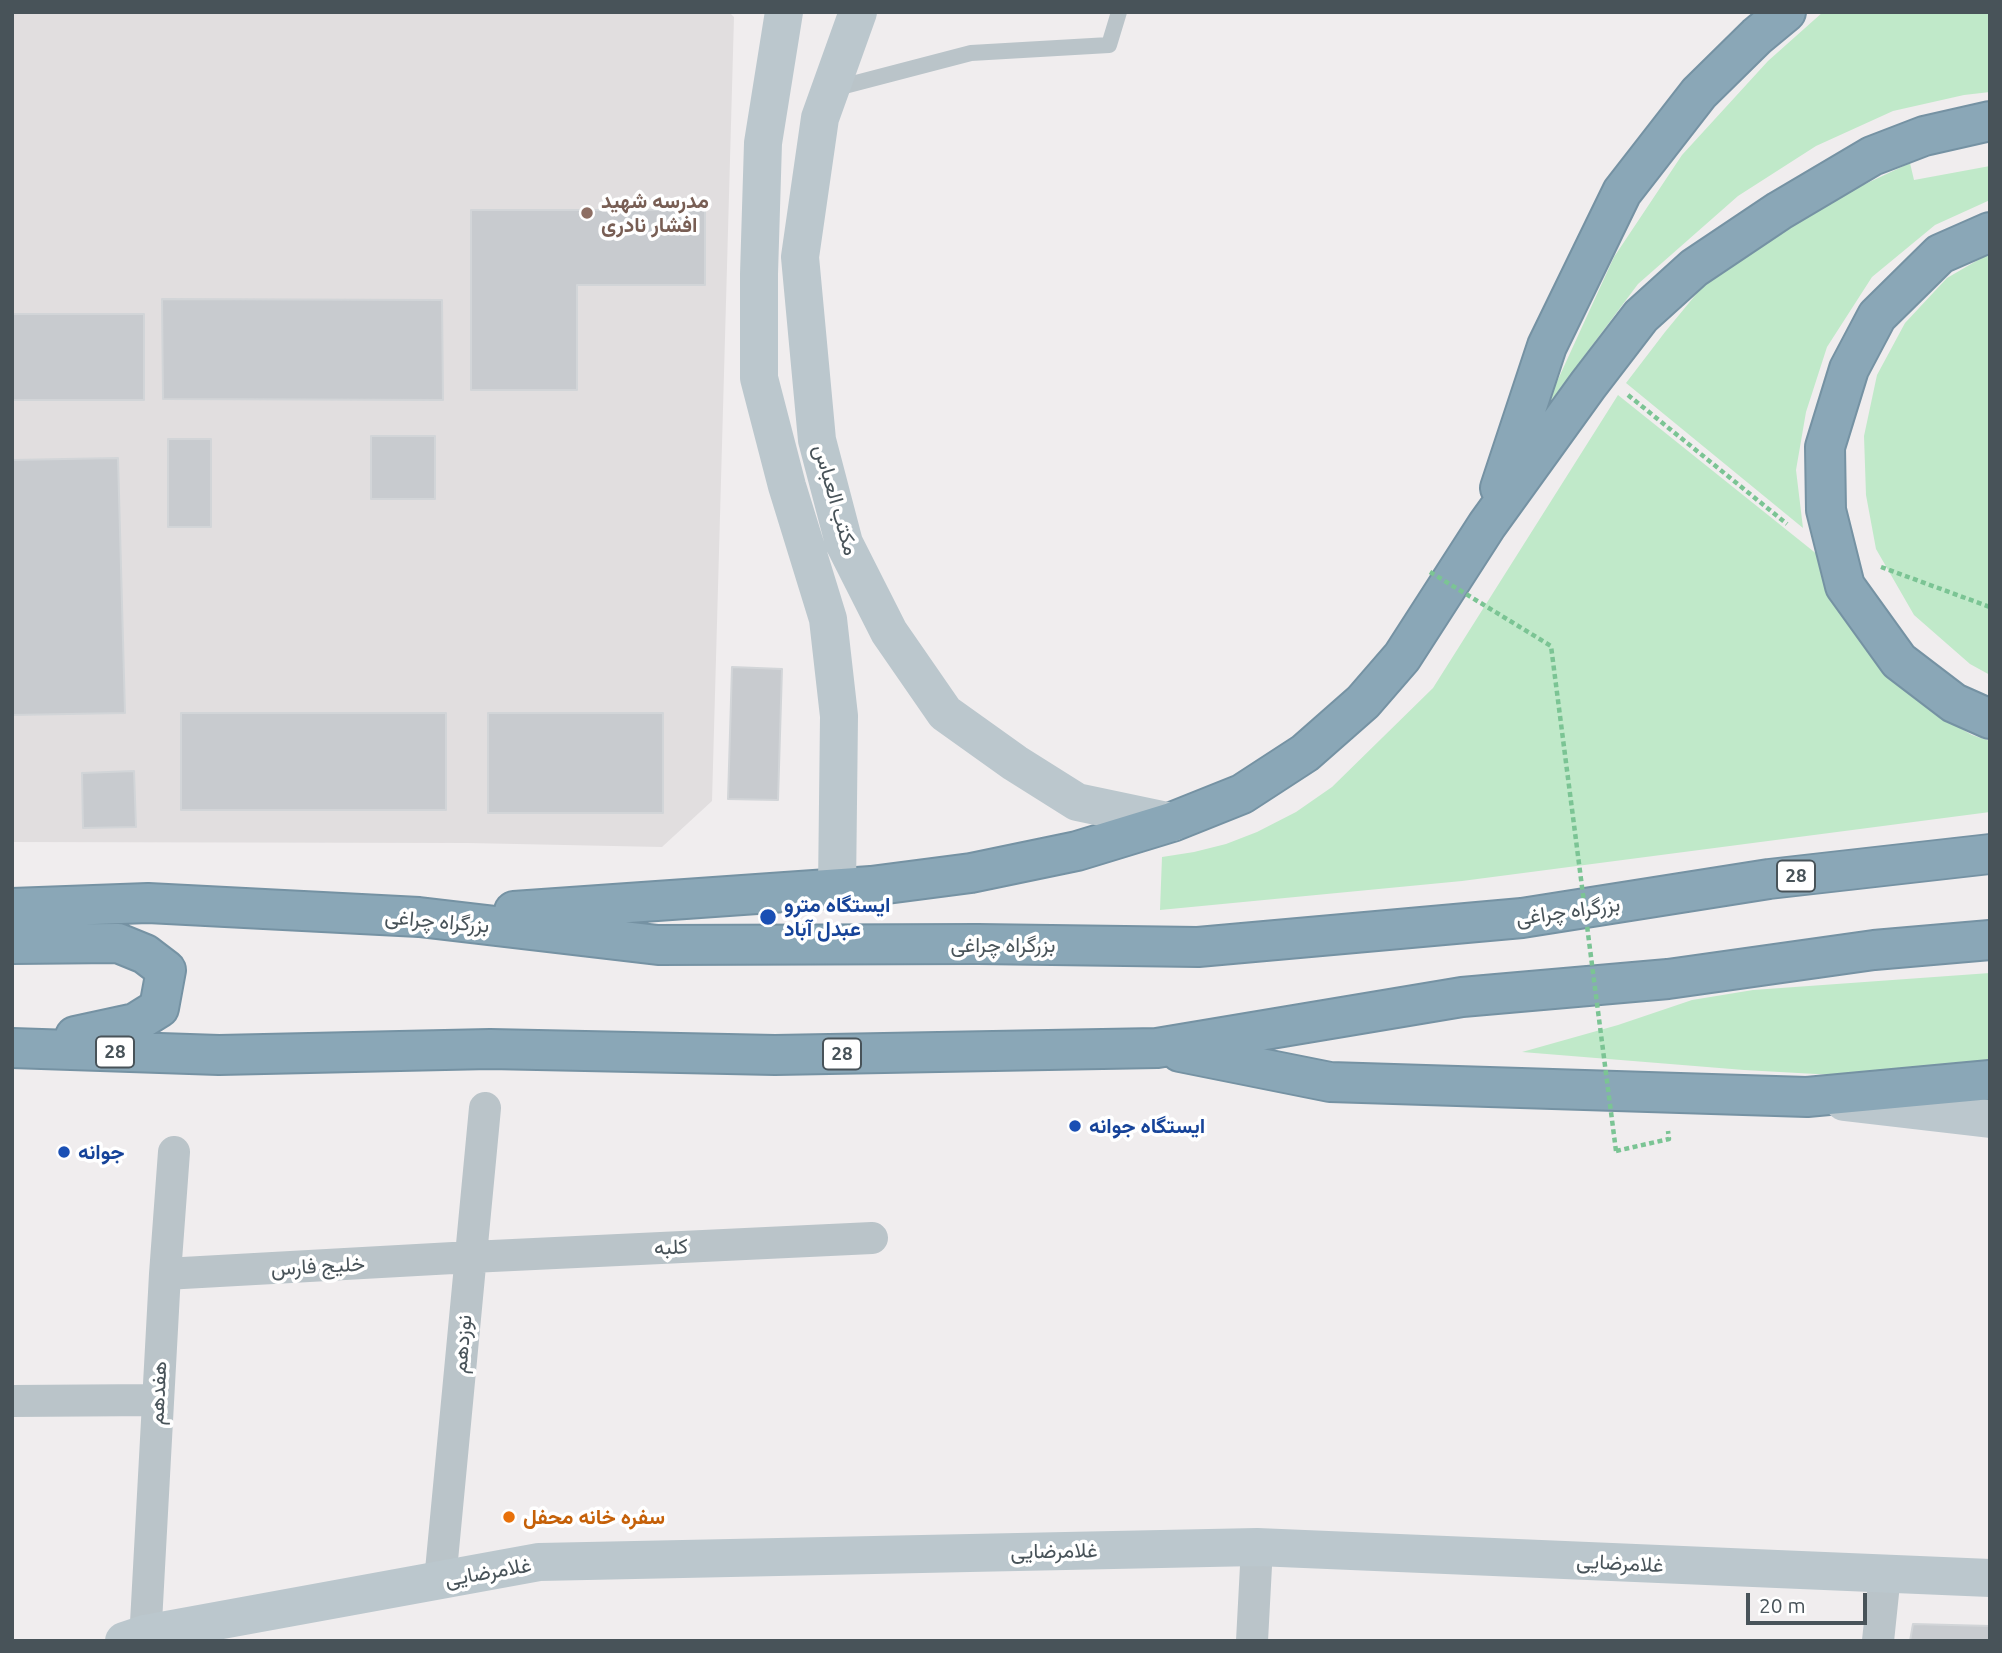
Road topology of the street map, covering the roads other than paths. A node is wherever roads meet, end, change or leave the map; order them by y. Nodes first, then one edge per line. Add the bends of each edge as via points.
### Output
1 (784, 12) edge
2 (858, 12) edge
3 (1119, 12) edge
4 (1786, 12) edge
5 (830, 89) junction
6 (1990, 121) edge
7 (1990, 232) edge
8 (1487, 525) junction
9 (1990, 719) edge
10 (1172, 822) junction
11 (1990, 854) edge
12 (837, 889) junction
13 (12, 908) edge
14 (419, 917) junction
15 (1990, 940) edge
16 (12, 944) edge
17 (15, 1048) edge
18 (1157, 1048) junction
19 (1990, 1080) edge
20 (1807, 1097) junction
21 (485, 1108) dead end
22 (1990, 1119) edge
23 (174, 1152) dead end
24 (872, 1238) dead end
25 (471, 1257) junction
26 (165, 1274) junction
27 (158, 1400) junction
28 (12, 1401) edge
29 (1257, 1547) junction
30 (1885, 1574) junction
31 (1990, 1578) edge
32 (440, 1581) junction
33 (138, 1639) edge
34 (1252, 1641) edge
35 (1878, 1641) edge

1 - 12 main road, مکتب العباس via 763,143 759,378 828,619 839,716
2 - 5 main road, مکتب العباس
3 - 5 lane via 1109,45 971,53
4 - 8 highway via 1699,93 1622,192 1547,346
5 - 10 main road, مکتب العباس via 820,118 800,257 817,440 844,543 889,632 945,713 1077,802
6 - 8 highway via 1924,136 1872,156 1694,268 1641,316
7 - 9 highway via 1940,254 1877,316 1849,369 1825,459 1826,510 1845,586 1899,661 1954,703
8 - 10 highway via 1402,657 1363,702 1305,753 1242,794
10 - 12 highway via 1077,850 971,873
11 - 14 highway, بزرگراه چراغی / 28 via 1769,879 1522,918 1198,947 658,945
12 - 14 highway
13 - 14 highway, بزرگراه چراغی / 28 via 148,903
15 - 18 highway, 28 via 1874,950 1668,979 1462,997
16 - 17 highway via 118,943 145,954 166,970 159,1008 135,1023
17 - 18 highway, 28 via 219,1055 490,1049 775,1055
18 - 20 highway via 1330,1082
19 - 20 highway
20 - 22 main road
21 - 25 street, نوزدهم
23 - 26 street, هفدهم
24 - 25 street, کلبه
25 - 26 street, خلیج فارس
25 - 32 street, نوزدهم
26 - 27 street, هفدهم
27 - 28 street
27 - 33 street, هفدهم
29 - 30 main road, غلامرضایی
29 - 32 main road, غلامرضایی via 540,1562
29 - 34 street
30 - 31 main road, غلامرضایی
30 - 35 street
32 - 33 main road, غلامرضایی

